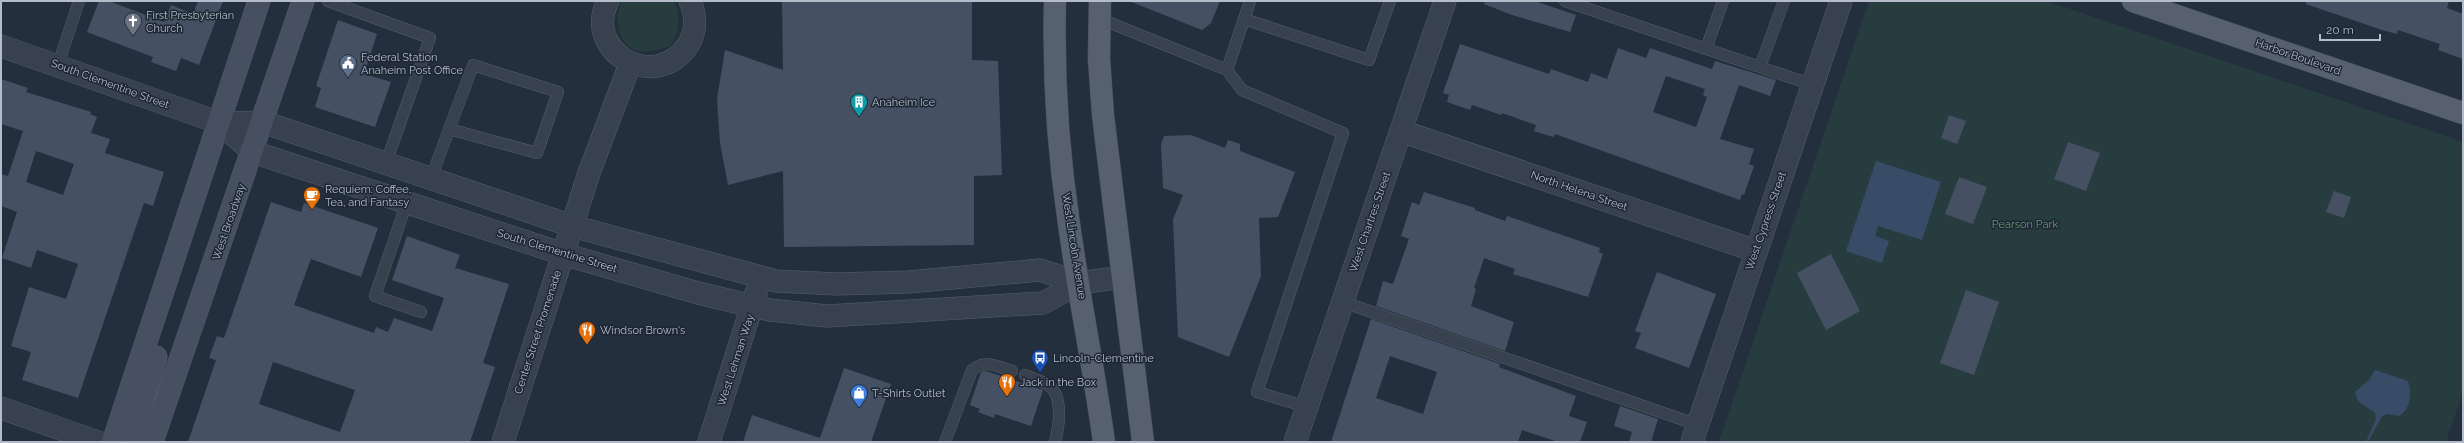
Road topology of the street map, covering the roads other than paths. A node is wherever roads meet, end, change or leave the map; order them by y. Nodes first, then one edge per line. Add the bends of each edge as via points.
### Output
1 (78, 1) edge
2 (259, 1) edge
3 (303, 1) edge
4 (328, 1) edge
5 (608, 1) edge
6 (690, 1) edge
7 (1055, 1) edge
8 (1250, 1) edge
9 (1390, 1) edge
10 (1445, 1) edge
11 (1565, 1) edge
12 (1722, 1) edge
13 (1784, 1) edge
14 (1841, 1) edge
15 (2133, 1) edge
16 (1099, 9) edge
17 (1244, 19) junction
18 (1, 46) edge
19 (1706, 49) junction
20 (630, 64) junction
21 (58, 65) junction
22 (1760, 67) junction
23 (1227, 70) junction
24 (1813, 85) junction
25 (2463, 113) edge
26 (263, 122) junction
27 (220, 123) junction
28 (449, 129) junction
29 (1402, 131) junction
30 (253, 152) junction
31 (386, 163) junction
32 (431, 178) junction
33 (407, 202) junction
34 (572, 226) junction
35 (1756, 251) junction
36 (563, 254) junction
37 (759, 276) junction
38 (1122, 277) junction
39 (1080, 284) junction
40 (163, 291) junction
41 (1343, 302) junction
42 (754, 307) junction
43 (421, 312) dead end
44 (1012, 370) dead end
45 (1025, 375) dead end
46 (1307, 407) junction
47 (1, 408) edge
48 (1695, 434) edge
49 (98, 442) edge
50 (113, 442) edge
51 (138, 442) edge
52 (152, 442) edge
53 (503, 442) edge
54 (709, 442) edge
55 (945, 442) edge
56 (1055, 442) edge
57 (1104, 442) edge
58 (1143, 442) edge
59 (1295, 442) edge

1 - 21 lane
2 - 27 main road
3 - 26 main road, West Broadway
4 - 31 lane via 430,38
5 - 20 street via 603,22 606,38 614,52
6 - 20 street via 694,10 695,26 692,39 682,53 661,66
7 - 39 main road, West Lincoln Avenue via 1056,91 1069,224
8 - 17 lane
9 - 17 lane via 1369,60
10 - 29 street, West Chartres Street
11 - 19 lane
12 - 19 lane
13 - 22 lane
14 - 24 street, West Cypress Street
15 - 25 main road, Harbor Boulevard
16 - 23 lane
16 - 38 main road via 1103,115
17 - 23 lane
18 - 21 street, South Clementine Street
19 - 22 lane
20 - 34 street, Center Street Promenade
21 - 27 street, South Clementine Street
22 - 24 lane
23 - 46 lane via 1242,90 1343,133 1257,392
24 - 35 street, West Cypress Street
26 - 27 street, South Clementine Street
26 - 30 main road, West Broadway
26 - 31 street, South Clementine Street
27 - 30 street, South Clementine Street
27 - 40 main road
28 - 28 lane via 473,65 558,92 537,154
28 - 32 lane
29 - 35 street, North Helena Street
29 - 41 street, West Chartres Street
30 - 33 street, South Clementine Street
30 - 52 main road, West Broadway
31 - 32 street, South Clementine Street
32 - 34 street, South Clementine Street
33 - 36 street, South Clementine Street
33 - 43 lane via 375,296
34 - 36 street, Center Street Promenade
34 - 37 street, South Clementine Street
35 - 48 street, West Cypress Street
36 - 42 street, South Clementine Street
36 - 53 street, Center Street Promenade
37 - 39 street, South Clementine Street via 776,281 836,284 908,282 1040,270
37 - 42 street, West Lehman Way
38 - 39 street
38 - 58 main road
39 - 42 street, South Clementine Street via 1043,303 827,316
39 - 57 main road, West Lincoln Avenue
40 - 50 main road
40 - 51 main road via 168,294 171,308 141,407 137,427
41 - 46 street, West Chartres Street
41 - 48 lane
42 - 54 street, West Lehman Way
44 - 55 lane via 988,363 979,364 972,370
45 - 56 lane via 1050,386 1057,398 1059,415
46 - 59 street, West Chartres Street
47 - 49 street

